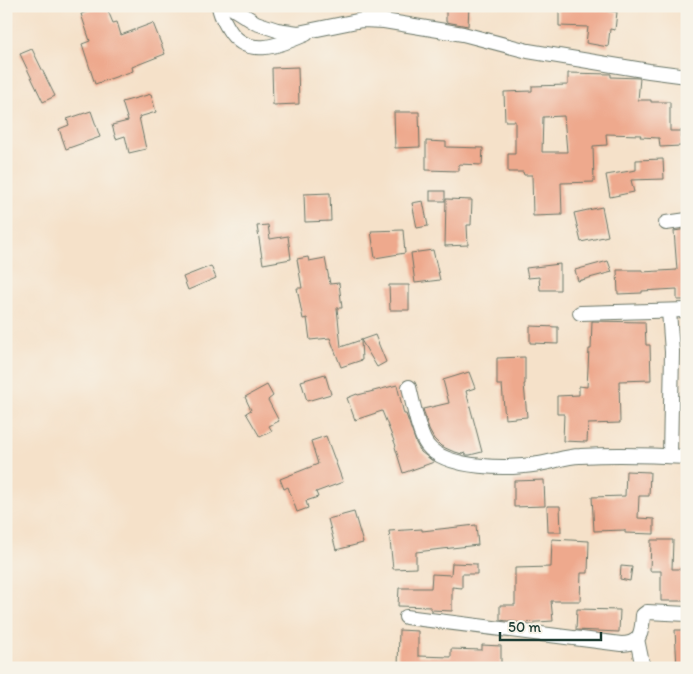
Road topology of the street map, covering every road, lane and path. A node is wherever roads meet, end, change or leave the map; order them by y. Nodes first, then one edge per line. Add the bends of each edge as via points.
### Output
1 (219, 6) edge
2 (230, 6) edge
3 (311, 31) junction
4 (687, 76) edge
5 (687, 220) edge
6 (666, 223) dead end
7 (687, 310) edge
8 (669, 311) junction
9 (580, 313) dead end
10 (410, 386) dead end
11 (670, 456) junction
12 (687, 457) edge
13 (687, 614) edge
14 (406, 617) dead end
15 (637, 639) junction
16 (621, 644) junction
17 (638, 668) edge
18 (642, 668) edge

1 - 3 street via 232,34 249,47 262,48 286,42
2 - 3 street via 246,18 270,28 298,33
3 - 4 street via 362,20 384,21 463,34 528,51
5 - 6 street
7 - 8 street
8 - 9 street
8 - 11 street via 672,352
10 - 11 street via 414,410 427,445 445,458 467,464 481,467 539,464 578,456
11 - 12 street
13 - 15 street via 647,612 643,615
14 - 16 street
15 - 16 street
15 - 18 street
16 - 17 street

